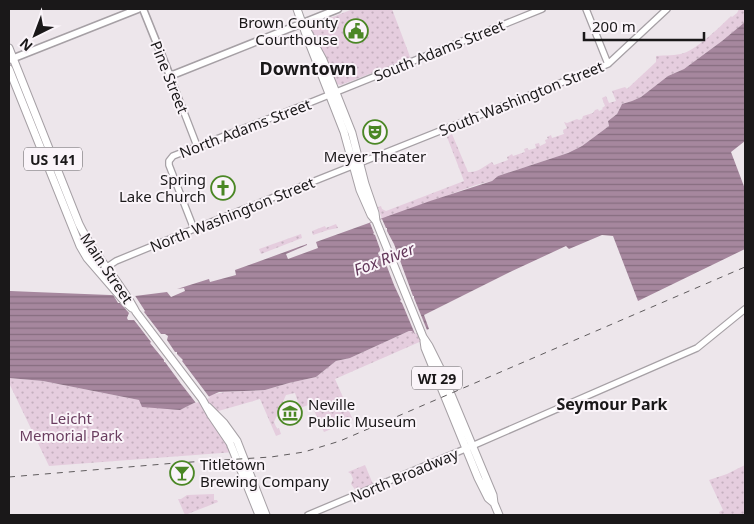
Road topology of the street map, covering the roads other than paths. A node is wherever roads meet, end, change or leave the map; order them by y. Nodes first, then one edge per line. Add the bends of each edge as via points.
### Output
1 (138, 9) edge
2 (143, 9) edge
3 (297, 9) edge
4 (338, 9) edge
5 (542, 9) edge
6 (586, 9) edge
7 (668, 9) edge
8 (303, 23) junction
9 (9, 48) edge
10 (11, 59) edge
11 (608, 64) junction
12 (9, 68) edge
13 (170, 76) junction
14 (332, 93) junction
15 (197, 146) junction
16 (356, 164) junction
17 (194, 229) junction
18 (103, 270) junction
19 (745, 309) edge
20 (136, 312) junction
21 (203, 401) junction
22 (469, 447) junction
23 (259, 515) edge
24 (266, 515) edge
25 (308, 515) edge
26 (499, 515) edge

1 - 10 main road
2 - 13 main road, Pine Street
3 - 8 main road, WI 29
4 - 8 main road
5 - 14 street, South Adams Street
6 - 11 street
7 - 11 street, South Washington Street
8 - 13 main road
8 - 14 main road, WI 29 via 323,60
9 - 10 main road, Main Street / US 141
10 - 18 main road, Main Street / US 141 via 79,224
11 - 16 street, South Washington Street
12 - 18 main road, Main Street / US 141 via 77,241 87,258
13 - 15 street, Pine Street
14 - 15 street, North Adams Street
14 - 16 main road, WI 29 via 353,138
15 - 17 street, North Adams Street via 173,156 169,161
16 - 17 street, North Washington Street
16 - 22 main road, WI 29 via 376,221 424,340 440,368
17 - 18 street, North Washington Street via 116,261
18 - 20 main road, Main Street / US 141 via 112,286
18 - 20 main road, Main Street / US 141 via 130,299
19 - 22 street, North Broadway via 697,348
20 - 21 main road, US 141
21 - 23 main road, US 141 via 234,450
21 - 24 main road, US 141 via 236,440
22 - 25 street, North Broadway
22 - 26 main road, WI 29 via 493,495

